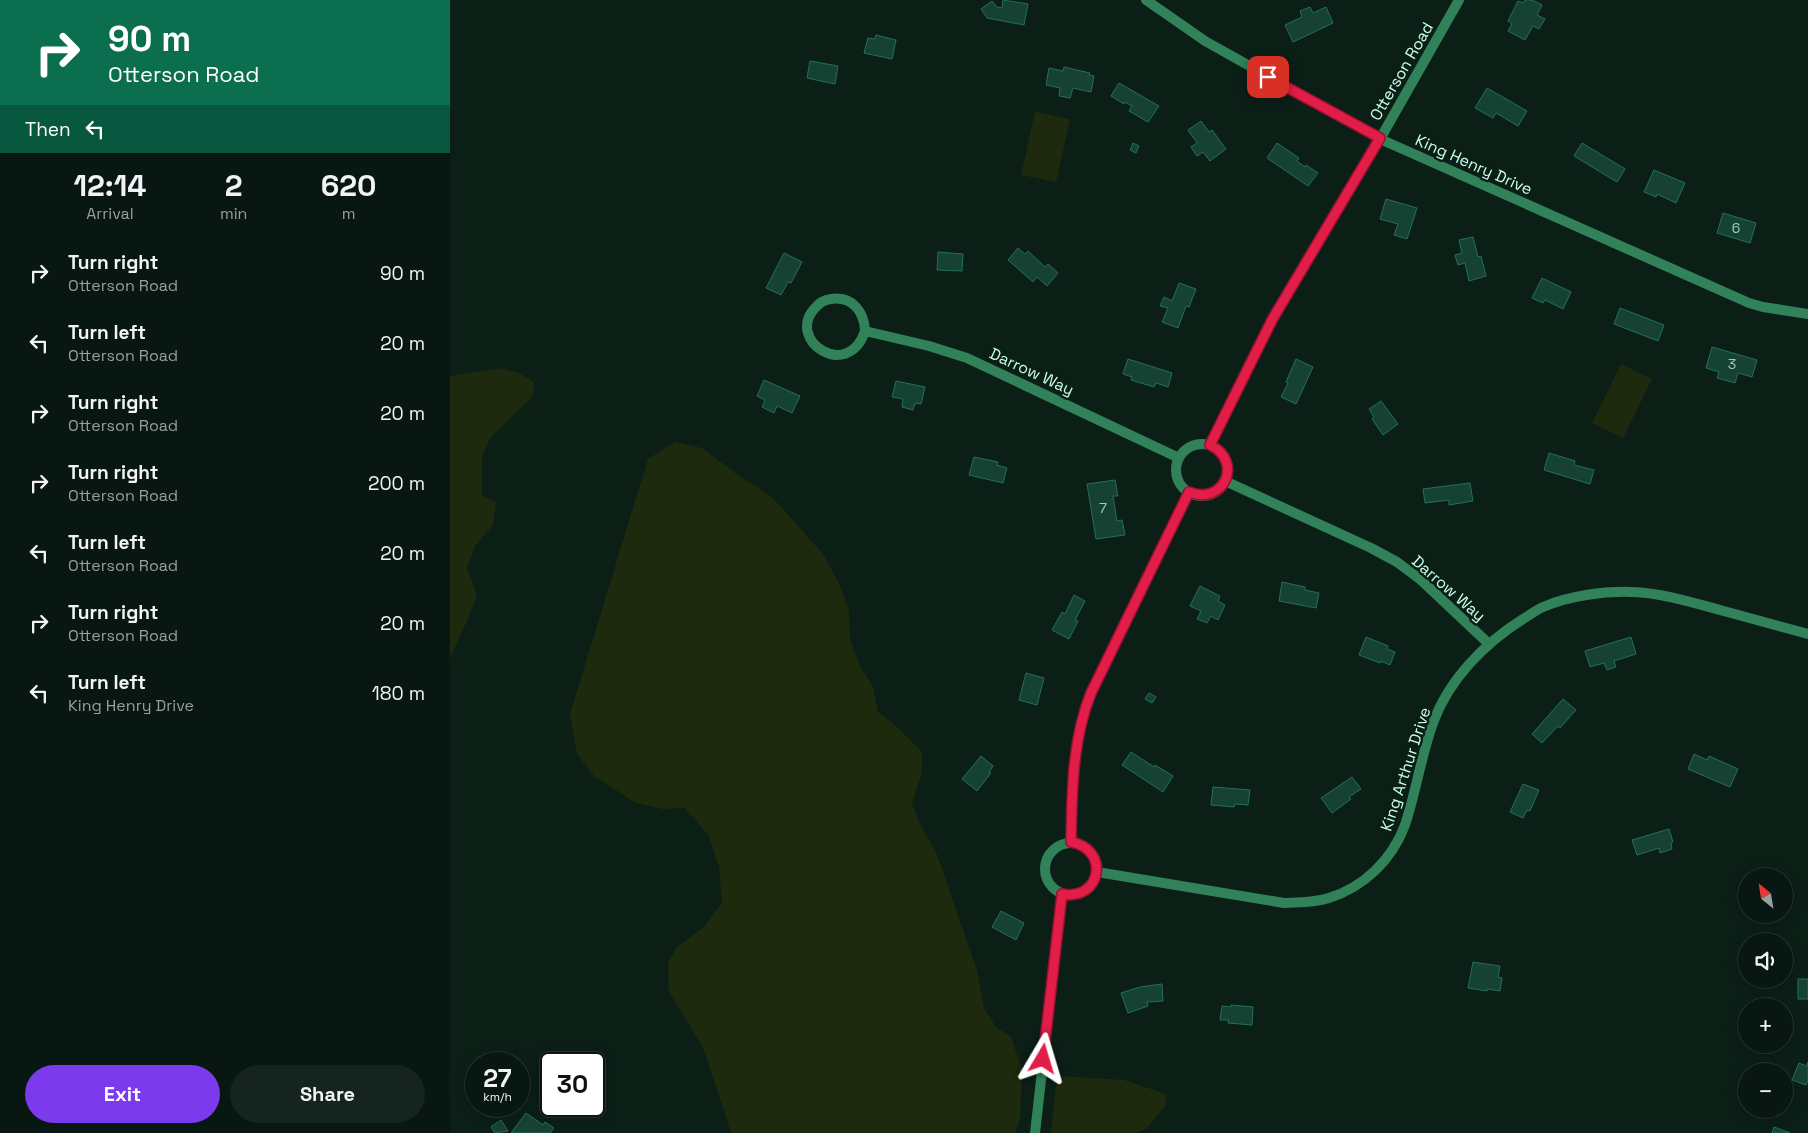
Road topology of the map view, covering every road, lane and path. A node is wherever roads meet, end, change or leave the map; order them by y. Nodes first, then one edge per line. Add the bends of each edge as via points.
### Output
1 (1146, 0) edge
2 (1459, 0) edge
3 (1380, 138) junction
4 (1808, 314) edge
5 (864, 331) junction
6 (1210, 445) junction
7 (1179, 458) junction
8 (1225, 481) junction
9 (1189, 492) junction
10 (1808, 634) edge
11 (1489, 644) junction
12 (1071, 842) junction
13 (1097, 872) junction
14 (1062, 894) junction
15 (1035, 1133) edge

1 - 3 street, King Henry Drive via 1205,41
2 - 3 street, Otterson Road
3 - 4 street, King Henry Drive via 1749,302
3 - 6 street, Otterson Road via 1272,320
5 - 5 street via 856,347 840,355 831,355 822,352 810,339 808,320 818,304 837,298 855,305 861,312
5 - 7 street, Darrow Way via 967,358
6 - 7 street via 1192,446
6 - 8 street via 1225,457 1228,469
7 - 9 street via 1177,477
8 - 9 street via 1222,487 1210,494 1203,496
8 - 11 street, Darrow Way via 1397,562 1421,580
9 - 12 street via 1084,712 1075,768
10 - 11 street, King Arthur Drive via 1690,601 1631,592 1586,595 1542,607
11 - 13 street, King Arthur Drive via 1455,683 1439,709 1398,840 1375,871 1360,883 1328,899 1284,902
12 - 13 street via 1091,852
12 - 14 street via 1055,847 1045,861 1045,877
13 - 14 street via 1095,880 1084,891
14 - 15 street

